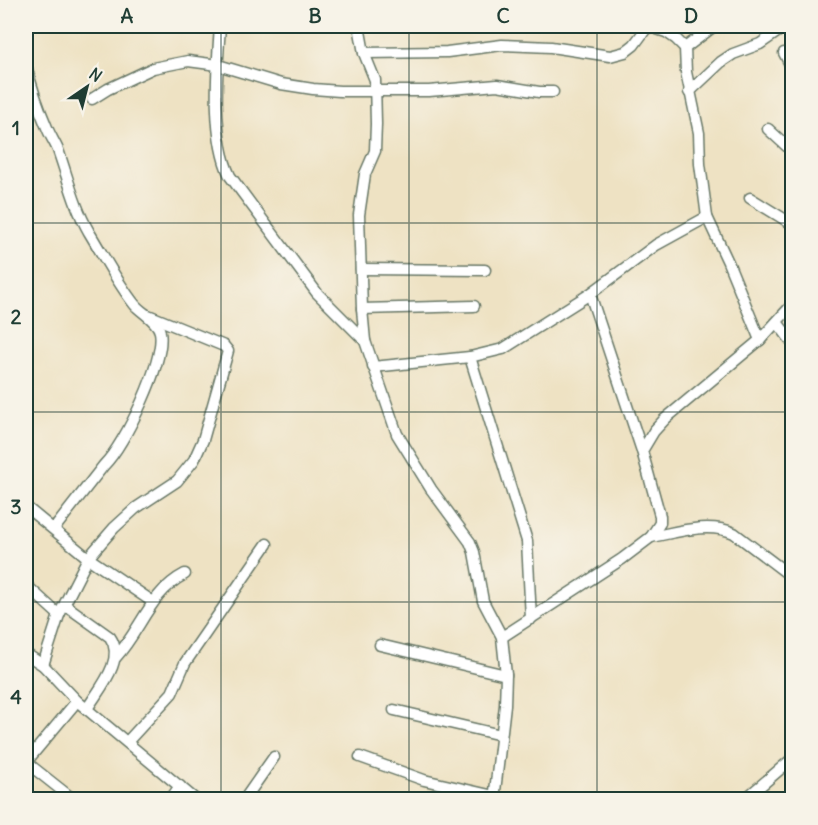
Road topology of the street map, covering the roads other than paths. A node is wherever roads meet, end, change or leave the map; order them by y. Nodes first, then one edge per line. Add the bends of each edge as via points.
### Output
1 (220, 26) edge
2 (359, 26) edge
3 (648, 26) edge
4 (714, 26) edge
5 (786, 26) edge
6 (685, 48) junction
7 (364, 53) junction
8 (784, 53) dead end
9 (26, 65) edge
10 (218, 65) junction
11 (792, 68) edge
12 (375, 90) junction
13 (553, 92) dead end
14 (689, 92) junction
15 (92, 99) dead end
16 (768, 129) dead end
17 (792, 151) edge
18 (750, 198) dead end
19 (707, 217) junction
20 (792, 224) edge
21 (361, 269) junction
22 (485, 270) dead end
23 (590, 294) junction
24 (792, 305) edge
25 (474, 306) dead end
26 (362, 309) junction
27 (143, 312) junction
28 (777, 322) junction
29 (760, 340) junction
30 (365, 341) junction
31 (792, 342) edge
32 (470, 357) junction
33 (373, 367) junction
34 (642, 451) junction
35 (26, 507) edge
36 (54, 529) junction
37 (651, 537) junction
38 (267, 544) dead end
39 (88, 558) junction
40 (185, 574) dead end
41 (792, 577) edge
42 (26, 585) edge
43 (153, 603) junction
44 (62, 610) junction
45 (531, 619) junction
46 (502, 637) junction
47 (380, 645) dead end
48 (26, 654) edge
49 (116, 657) junction
50 (43, 665) junction
51 (506, 675) junction
52 (77, 701) junction
53 (87, 710) junction
54 (394, 710) dead end
55 (501, 735) junction
56 (127, 742) junction
57 (274, 756) dead end
58 (360, 757) dead end
59 (792, 759) edge
60 (26, 762) edge
61 (180, 786) junction
62 (494, 798) edge
63 (75, 800) edge
64 (170, 800) edge
65 (196, 800) edge
66 (244, 800) edge
67 (744, 800) edge

1 - 10 street
2 - 7 street
3 - 6 street via 671,36
3 - 7 street via 634,45 610,56 502,45 447,52
4 - 6 street
5 - 14 street via 760,44 721,62
6 - 14 street
7 - 12 street via 373,72
8 - 11 street
9 - 27 street via 86,226 136,307
10 - 12 street via 281,84 340,91
10 - 15 street via 188,62 153,68
10 - 30 street via 219,141 230,177 317,293
12 - 13 street via 497,85
12 - 21 street via 375,151 365,174 359,206
14 - 19 street via 699,133
16 - 17 street
18 - 20 street
19 - 23 street via 656,245
19 - 29 street
21 - 22 street
21 - 26 street
23 - 32 street via 503,349
23 - 34 street
24 - 28 street
25 - 26 street
26 - 30 street
27 - 36 street via 160,333 158,356 148,387 113,456
27 - 39 street via 228,351 203,441 189,469 136,508
28 - 29 street
28 - 31 street
29 - 34 street via 665,419
30 - 33 street
32 - 33 street
32 - 45 street via 527,542
33 - 46 street via 397,434 470,542 483,601
34 - 37 street via 660,516
35 - 36 street
36 - 39 street
37 - 41 street via 711,527 726,529
37 - 45 street
38 - 56 street via 185,663 172,693
39 - 43 street
39 - 44 street
40 - 43 street via 165,587
42 - 44 street
43 - 49 street
44 - 49 street via 110,637
44 - 50 street
45 - 46 street
46 - 51 street
47 - 51 street
48 - 50 street
49 - 53 street
50 - 52 street
51 - 55 street
52 - 53 street
52 - 60 street
53 - 56 street
54 - 55 street
55 - 62 street
56 - 61 street
57 - 66 street
58 - 62 street via 424,780
59 - 67 street
60 - 63 street
61 - 64 street
61 - 65 street

